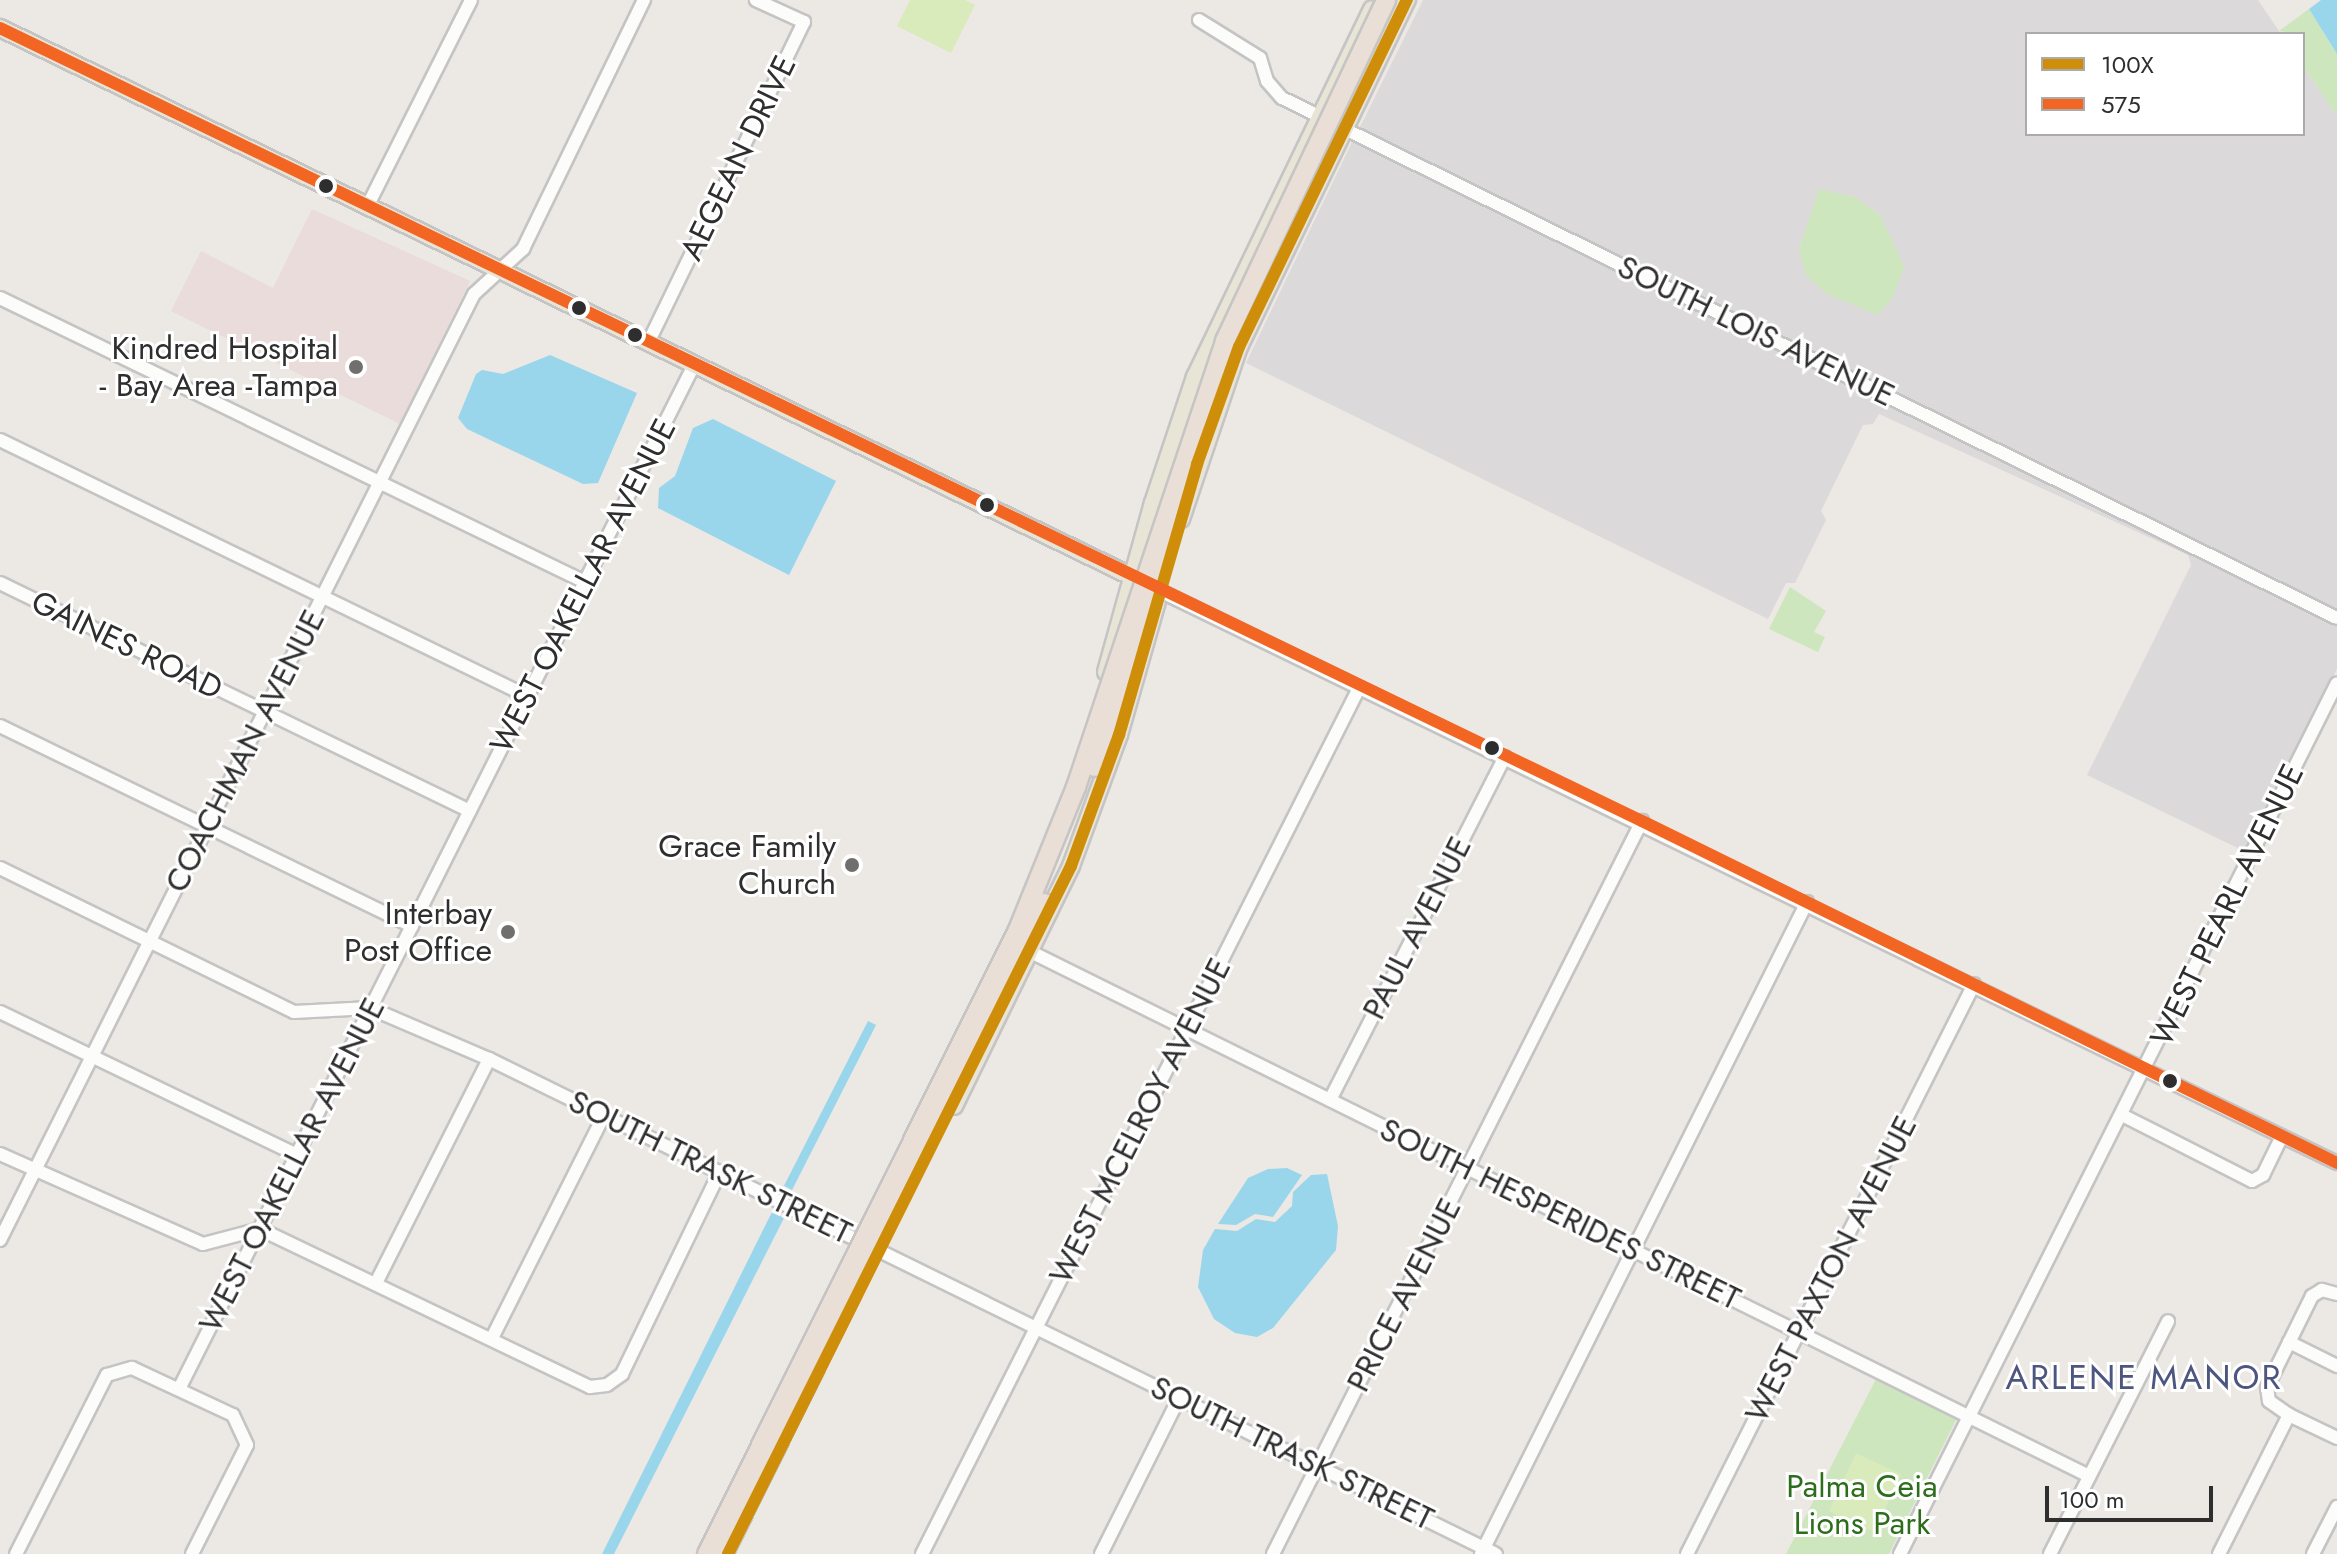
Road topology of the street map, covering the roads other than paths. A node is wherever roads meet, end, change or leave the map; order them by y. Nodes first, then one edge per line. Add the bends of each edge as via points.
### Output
1 (471, 0) edge
2 (644, 0) edge
3 (756, 0) edge
4 (1376, 0) edge
5 (1385, 0) edge
6 (1399, 0) edge
7 (1407, 0) edge
8 (1199, 20) dead end
9 (2, 34) edge
10 (1320, 115) junction
11 (1344, 129) junction
12 (368, 205) junction
13 (1276, 266) junction
14 (501, 269) junction
15 (1238, 281) junction
16 (0, 298) edge
17 (649, 341) junction
18 (695, 363) junction
19 (0, 440) edge
20 (380, 482) junction
21 (1134, 577) junction
22 (585, 582) junction
23 (0, 583) edge
24 (1160, 591) junction
25 (323, 596) junction
26 (2337, 618) edge
27 (2337, 683) edge
28 (1359, 688) junction
29 (527, 696) junction
30 (265, 711) junction
31 (0, 726) edge
32 (1505, 757) junction
33 (470, 811) junction
34 (1642, 821) junction
35 (207, 826) junction
36 (0, 868) edge
37 (1064, 881) junction
38 (1032, 885) junction
39 (1807, 902) junction
40 (412, 926) junction
41 (150, 942) junction
42 (1031, 952) junction
43 (1974, 984) junction
44 (370, 1008) junction
45 (0, 1012) edge
46 (1186, 1029) junction
47 (92, 1056) junction
48 (489, 1059) junction
49 (973, 1068) junction
50 (2145, 1068) junction
51 (1330, 1100) junction
52 (604, 1115) junction
53 (2122, 1115) junction
54 (917, 1118) junction
55 (2282, 1136) junction
56 (0, 1154) edge
57 (297, 1155) junction
58 (2336, 1161) edge
59 (1468, 1168) junction
60 (35, 1171) junction
61 (720, 1171) junction
62 (260, 1229) junction
63 (856, 1239) junction
64 (0, 1240) edge
65 (1633, 1250) junction
66 (881, 1251) junction
67 (377, 1281) junction
68 (2337, 1294) edge
69 (2168, 1321) dead end
70 (1036, 1327) junction
71 (1799, 1332) junction
72 (492, 1338) junction
73 (2289, 1342) junction
74 (2337, 1366) edge
75 (179, 1389) junction
76 (1179, 1398) junction
77 (776, 1399) junction
78 (806, 1399) junction
79 (2289, 1415) junction
80 (1969, 1416) junction
81 (2337, 1438) edge
82 (1318, 1466) junction
83 (2089, 1476) junction
84 (2337, 1507) edge
85 (708, 1549) edge
86 (1487, 1552) edge
87 (731, 1553) edge
88 (16, 1554) edge
89 (192, 1554) edge
90 (698, 1554) edge
91 (922, 1554) edge
92 (1101, 1554) edge
93 (1273, 1554) edge
94 (1687, 1554) edge
95 (1900, 1554) edge
96 (2050, 1554) edge
97 (2219, 1554) edge
98 (2313, 1554) edge

1 - 12 street
2 - 14 street via 523,249
3 - 17 street, AEGEAN DRIVE via 804,22
4 - 10 main road
5 - 11 main road via 1340,89 1337,108
5 - 85 highway, bridge via 1225,341 1076,787 1018,930
6 - 87 highway, bridge via 1235,346 1087,791 1035,923
7 - 11 main road
8 - 10 street, SOUTH LOIS AVENUE via 1260,58 1267,81 1282,98
9 - 12 main road
10 - 11 street, SOUTH LOIS AVENUE
10 - 13 main road via 1327,138 1277,250
10 - 15 main road
11 - 13 main road
11 - 26 street, SOUTH LOIS AVENUE
12 - 14 main road
13 - 24 main road via 1216,408
14 - 17 main road
14 - 20 street, COACHMAN AVENUE via 474,294
15 - 21 main road via 1186,400
15 - 24 main road via 1239,293 1191,402 1151,543 1151,574
16 - 20 street
17 - 18 main road
18 - 21 main road
18 - 22 street, WEST OAKELLAR AVENUE
19 - 25 street
20 - 22 street
20 - 25 street, COACHMAN AVENUE
21 - 24 main road
21 - 37 main road via 1141,595 1140,624
21 - 38 main road via 1084,745
22 - 29 street, WEST OAKELLAR AVENUE
23 - 30 street, GAINES ROAD
24 - 28 street
24 - 37 main road via 1119,735
25 - 29 street
25 - 30 street, COACHMAN AVENUE
27 - 50 street, WEST PEARL AVENUE
28 - 32 street
28 - 46 street, WEST MCELROY AVENUE
29 - 33 street, WEST OAKELLAR AVENUE
30 - 33 street, GAINES ROAD
30 - 35 street, COACHMAN AVENUE
31 - 35 street
32 - 34 street
32 - 51 street, PAUL AVENUE
33 - 40 street, WEST OAKELLAR AVENUE
34 - 39 street
34 - 59 street, PRICE AVENUE
35 - 40 street
35 - 41 street, COACHMAN AVENUE
36 - 41 street, SOUTH TRASK STREET
37 - 42 main road
38 - 49 main road via 1037,913 984,1022
38 - 54 main road
39 - 43 street
39 - 65 street
40 - 44 street, WEST OAKELLAR AVENUE
41 - 44 street, SOUTH TRASK STREET via 294,1012
41 - 47 street, COACHMAN AVENUE
42 - 46 street, SOUTH HESPERIDES STREET
42 - 49 main road
43 - 50 street
43 - 71 street, WEST PAXTON AVENUE
44 - 48 street, SOUTH TRASK STREET
44 - 57 street, WEST OAKELLAR AVENUE
45 - 47 street
46 - 51 street, SOUTH HESPERIDES STREET
46 - 70 street, WEST MCELROY AVENUE
47 - 57 street
47 - 60 street, COACHMAN AVENUE
48 - 52 street, SOUTH TRASK STREET
48 - 67 street
49 - 66 main road
50 - 53 street, WEST PEARL AVENUE
50 - 55 street
51 - 59 street, SOUTH HESPERIDES STREET
52 - 61 street, SOUTH TRASK STREET
52 - 72 street
53 - 55 street via 2252,1181 2263,1175
53 - 80 street, WEST PEARL AVENUE
54 - 63 main road
54 - 66 main road via 917,1131 872,1221 870,1238
55 - 58 street
56 - 60 street
57 - 62 street, WEST OAKELLAR AVENUE
59 - 65 street, SOUTH HESPERIDES STREET
59 - 82 street, PRICE AVENUE
60 - 62 street via 203,1244
60 - 64 street, COACHMAN AVENUE
61 - 63 street, SOUTH TRASK STREET
61 - 72 street via 622,1374 607,1385 590,1387
62 - 67 street
62 - 75 street, WEST OAKELLAR AVENUE
63 - 66 street, SOUTH TRASK STREET
63 - 77 main road
63 - 78 main road via 865,1259 810,1375
65 - 71 street, SOUTH HESPERIDES STREET
65 - 86 street
66 - 70 street, SOUTH TRASK STREET
66 - 78 main road
67 - 72 street
68 - 73 street via 2322,1290 2312,1296
69 - 83 street
70 - 76 street, SOUTH TRASK STREET
70 - 91 street, WEST MCELROY AVENUE
71 - 80 street, SOUTH HESPERIDES STREET
71 - 94 street, WEST PAXTON AVENUE
73 - 74 street
73 - 79 street via 2267,1387 2269,1401
75 - 88 street via 132,1368 107,1375
75 - 89 street via 233,1415 247,1445
76 - 82 street, SOUTH TRASK STREET
76 - 92 street
77 - 85 main road
77 - 87 main road via 773,1417 724,1516
78 - 87 main road
79 - 81 street
79 - 97 street
80 - 83 street, SOUTH HESPERIDES STREET
80 - 95 street, WEST PEARL AVENUE
82 - 86 street, SOUTH TRASK STREET
82 - 93 street, PRICE AVENUE
83 - 96 street
84 - 98 street
85 - 90 main road

